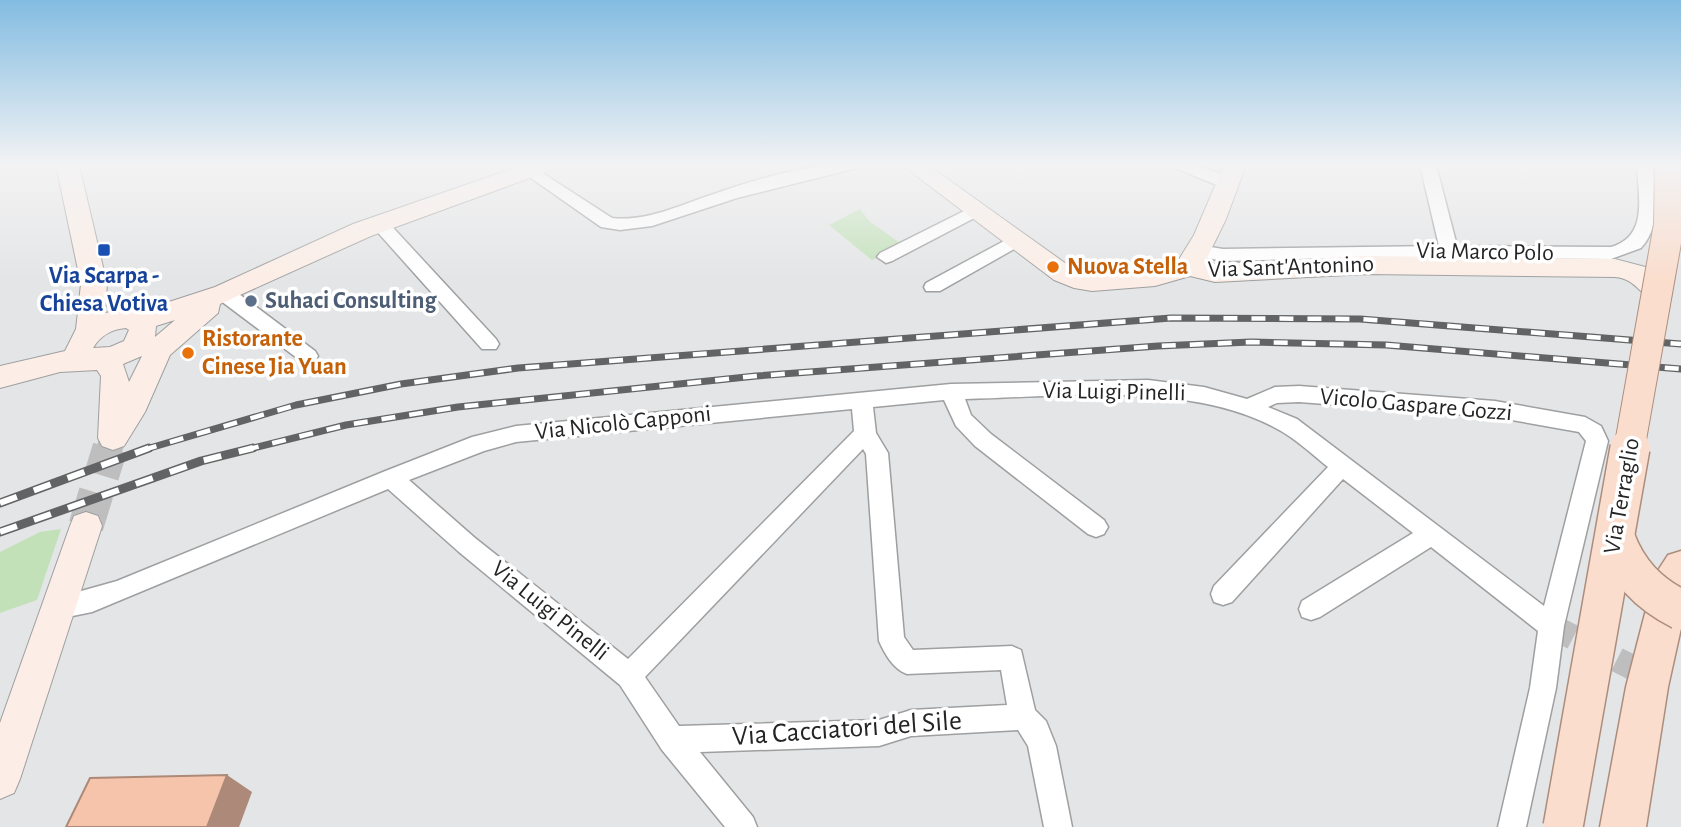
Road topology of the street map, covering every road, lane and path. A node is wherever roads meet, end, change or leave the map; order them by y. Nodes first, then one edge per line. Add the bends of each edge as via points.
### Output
1 (76, 204) edge
2 (434, 204) edge
3 (583, 204) edge
4 (701, 204) edge
5 (968, 204) edge
6 (1218, 204) edge
7 (1437, 204) edge
8 (1647, 204) edge
9 (1669, 204) edge
10 (976, 210) junction
11 (379, 223) junction
12 (1017, 240) junction
13 (1449, 251) junction
14 (886, 257) dead end
15 (1193, 259) junction
16 (94, 284) junction
17 (933, 287) dead end
18 (1656, 292) junction
19 (224, 293) junction
20 (133, 332) junction
21 (489, 344) dead end
22 (91, 347) junction
23 (308, 356) dead end
24 (0, 377) edge
25 (951, 392) junction
26 (862, 399) junction
27 (1248, 407) junction
28 (865, 435) junction
29 (114, 438) junction
30 (1342, 466) junction
31 (391, 478) junction
32 (86, 526) tunnel mouth
33 (1096, 527) dead end
34 (1432, 534) junction
35 (1615, 538) junction
36 (1681, 568) edge
37 (1223, 594) dead end
38 (58, 608) junction
39 (1311, 609) dead end
40 (1681, 610) edge
41 (1551, 626) junction
42 (628, 676) junction
43 (1023, 717) junction
44 (672, 740) junction
45 (0, 779) edge
46 (743, 827) edge
47 (1058, 827) edge
48 (1512, 827) edge
49 (1563, 827) edge
50 (1623, 827) edge

1 - 16 street
2 - 11 street
3 - 4 street via 616,225
5 - 10 street, Via Sant'Antonino
6 - 15 street
7 - 13 street
8 - 13 street, Via Marco Polo via 1642,235 1626,249 1588,254
9 - 18 main road, Via Terraglio, bridge
10 - 12 street, Via Sant'Antonino
10 - 14 street
11 - 19 street
11 - 21 street
12 - 15 street, Via Sant'Antonino via 1063,274 1083,282 1160,275
12 - 17 street
13 - 15 street, Via Marco Polo
15 - 18 street, Via Sant'Antonino via 1203,272 1367,265 1626,268 1652,284
16 - 20 street
16 - 22 street
18 - 35 main road, Via Terraglio, bridge
19 - 20 street
19 - 23 street
19 - 29 street via 159,349
20 - 22 street via 121,354
20 - 29 street via 134,380
22 - 24 street
22 - 29 street via 115,376
25 - 26 street, Via Luigi Pinelli
25 - 27 street, Via Luigi Pinelli via 1148,388 1204,395
25 - 33 street via 963,419 983,440
26 - 28 street
26 - 31 street, Via Nicolò Capponi via 516,434
27 - 30 street, Via Luigi Pinelli via 1289,425
27 - 41 street, Vicolo Gaspare Gozzi via 1275,395 1300,394 1494,409 1586,425 1597,441
28 - 42 street, Via Luigi Pinelli
28 - 43 street via 877,453 892,641 907,662 1012,658
30 - 34 street, Via Luigi Pinelli
30 - 37 street
31 - 38 street via 161,575 92,601
31 - 42 street, Via Luigi Pinelli
32 - 38 street
34 - 39 street
34 - 41 street, Via Luigi Pinelli
35 - 40 main road, bridge via 1630,573
35 - 49 main road, Via Terraglio, bridge
36 - 50 main road via 1674,575 1649,676
38 - 45 street
41 - 48 street via 1543,688
42 - 44 street
43 - 44 street, Via Cacciatori del Sile via 911,723 879,733
43 - 47 street via 1036,730 1042,746
44 - 46 street

